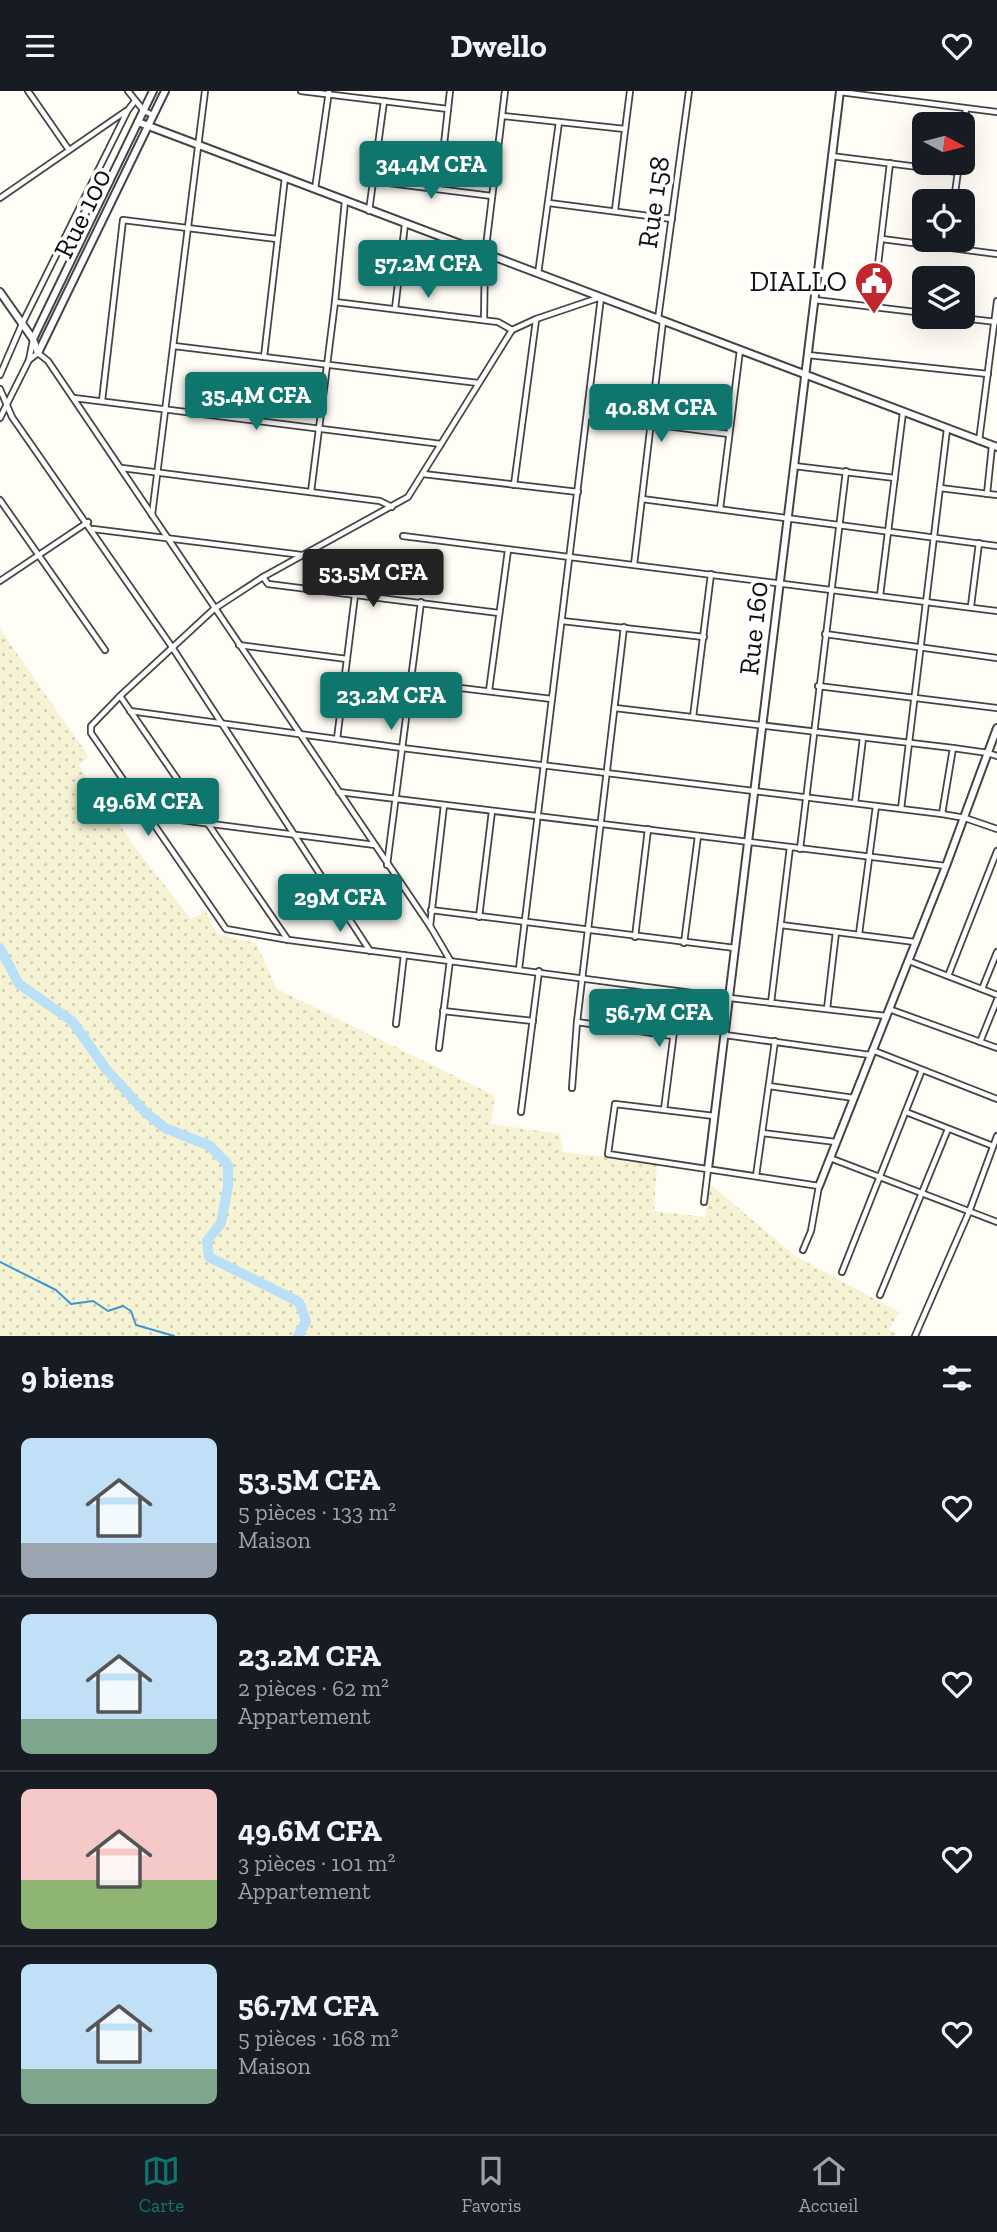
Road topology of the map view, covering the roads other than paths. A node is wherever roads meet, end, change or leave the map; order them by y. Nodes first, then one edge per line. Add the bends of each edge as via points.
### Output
1 (28, 91) edge
2 (128, 91) edge
3 (153, 91) edge
4 (165, 91) edge
5 (205, 91) edge
6 (301, 91) edge
7 (450, 91) edge
8 (505, 91) edge
9 (629, 91) edge
10 (689, 91) edge
11 (840, 91) edge
12 (901, 91) edge
13 (328, 93) edge
14 (900, 100) junction
15 (135, 101) junction
16 (384, 101) junction
17 (448, 109) junction
18 (966, 109) junction
19 (128, 110) junction
20 (144, 111) junction
21 (966, 112) edge
22 (997, 112) edge
23 (153, 115) junction
24 (503, 116) junction
25 (138, 122) junction
26 (559, 122) junction
27 (148, 126) junction
28 (625, 129) junction
29 (198, 145) junction
30 (69, 150) junction
31 (831, 156) junction
32 (890, 163) junction
33 (912, 166) edge
34 (285, 177) junction
35 (373, 181) junction
36 (315, 189) junction
37 (439, 189) junction
38 (492, 196) junction
39 (0, 198) edge
40 (345, 201) junction
41 (548, 202) junction
42 (615, 210) junction
43 (369, 211) junction
44 (672, 219) junction
45 (405, 224) junction
46 (188, 228) junction
47 (277, 239) junction
48 (882, 239) junction
49 (912, 243) edge
50 (975, 251) edge
51 (997, 254) edge
52 (485, 255) junction
53 (538, 274) junction
54 (0, 292) edge
55 (601, 297) junction
56 (815, 300) junction
57 (997, 301) edge
58 (335, 302) junction
59 (873, 307) junction
60 (395, 309) junction
61 (912, 312) edge
62 (536, 319) junction
63 (484, 320) junction
64 (661, 320) junction
65 (975, 320) edge
66 (996, 322) edge
67 (22, 324) junction
68 (512, 330) junction
69 (33, 339) junction
70 (174, 346) junction
71 (740, 350) junction
72 (38, 353) junction
73 (808, 355) junction
74 (264, 357) junction
75 (29, 360) junction
76 (327, 364) junction
77 (804, 374) junction
78 (0, 375) edge
79 (988, 375) junction
80 (478, 383) junction
81 (0, 389) edge
82 (74, 397) junction
83 (102, 401) junction
84 (6, 406) junction
85 (166, 409) junction
86 (903, 412) junction
87 (587, 416) junction
88 (0, 418) edge
89 (651, 424) junction
90 (319, 427) junction
91 (947, 429) junction
92 (729, 434) junction
93 (979, 441) junction
94 (441, 444) junction
95 (995, 446) edge
96 (794, 466) junction
97 (122, 468) junction
98 (846, 471) junction
99 (157, 473) junction
100 (423, 474) junction
101 (895, 478) junction
102 (514, 485) junction
103 (940, 488) junction
104 (311, 492) junction
105 (578, 492) junction
106 (987, 494) junction
107 (997, 495) edge
108 (642, 499) junction
109 (0, 500) edge
110 (392, 507) junction
111 (720, 509) junction
112 (152, 516) junction
113 (786, 518) junction
114 (88, 522) junction
115 (839, 525) junction
116 (92, 529) junction
117 (888, 531) junction
118 (403, 536) dead end
119 (934, 537) junction
120 (167, 539) junction
121 (979, 543) junction
122 (997, 546) edge
123 (508, 550) junction
124 (40, 555) junction
125 (302, 555) junction
126 (570, 557) junction
127 (634, 565) junction
128 (711, 574) junction
129 (263, 577) junction
130 (0, 580) edge
131 (779, 583) junction
132 (831, 589) junction
133 (355, 594) junction
134 (880, 596) junction
135 (926, 601) junction
136 (421, 603) junction
137 (971, 606) junction
138 (214, 609) junction
139 (997, 611) edge
140 (499, 613) junction
141 (562, 621) junction
142 (624, 627) junction
143 (825, 634) junction
144 (704, 637) junction
145 (239, 645) junction
146 (172, 647) junction
147 (920, 647) junction
148 (105, 650) dead end
149 (997, 658) edge
150 (347, 659) junction
151 (411, 682) junction
152 (818, 686) junction
153 (489, 691) junction
154 (120, 696) junction
155 (914, 698) junction
156 (552, 699) junction
157 (615, 708) junction
158 (997, 708) edge
159 (130, 711) junction
160 (693, 717) junction
161 (223, 723) junction
162 (763, 726) junction
163 (997, 728) edge
164 (813, 731) junction
165 (299, 734) junction
166 (863, 738) junction
167 (337, 739) junction
168 (908, 743) junction
169 (402, 748) junction
170 (953, 748) junction
171 (988, 753) junction
172 (997, 756) edge
173 (544, 765) junction
174 (608, 772) junction
175 (754, 791) junction
176 (338, 792) junction
177 (805, 797) junction
178 (396, 799) junction
179 (855, 803) junction
180 (444, 805) junction
181 (876, 806) junction
182 (901, 809) junction
183 (492, 811) junction
184 (134, 814) dead end
185 (942, 814) junction
186 (148, 815) junction
187 (537, 815) junction
188 (965, 818) junction
189 (208, 824) junction
190 (601, 824) junction
191 (648, 829) junction
192 (997, 829) edge
193 (297, 835) junction
194 (698, 836) junction
195 (748, 842) junction
196 (374, 845) junction
197 (790, 847) junction
198 (800, 849) junction
199 (997, 851) edge
200 (869, 857) junction
201 (387, 866) junction
202 (946, 866) junction
203 (990, 869) junction
204 (997, 872) edge
205 (431, 910) junction
206 (479, 917) junction
207 (525, 923) junction
208 (430, 926) junction
209 (781, 926) junction
210 (588, 932) junction
211 (836, 932) junction
212 (859, 934) junction
213 (635, 937) junction
214 (289, 940) junction
215 (915, 942) junction
216 (684, 943) junction
217 (735, 949) junction
218 (370, 951) junction
219 (404, 955) junction
220 (997, 955) edge
221 (450, 960) junction
222 (908, 961) junction
223 (519, 969) junction
224 (539, 971) junction
225 (947, 976) junction
226 (582, 978) junction
227 (982, 989) junction
228 (679, 992) junction
229 (997, 997) edge
230 (730, 998) junction
231 (771, 1003) junction
232 (827, 1009) junction
233 (443, 1011) junction
234 (887, 1012) junction
235 (533, 1021) junction
236 (577, 1022) junction
237 (396, 1024) dead end
238 (725, 1035) junction
239 (673, 1036) junction
240 (775, 1041) junction
241 (980, 1042) junction
242 (439, 1048) dead end
243 (997, 1048) edge
244 (871, 1053) junction
245 (922, 1070) junction
246 (769, 1086) junction
247 (572, 1089) dead end
248 (854, 1098) junction
249 (997, 1098) edge
250 (664, 1110) junction
251 (522, 1112) dead end
252 (905, 1112) junction
253 (715, 1116) junction
254 (948, 1129) junction
255 (762, 1133) junction
256 (997, 1136) edge
257 (836, 1142) junction
258 (993, 1146) junction
259 (830, 1158) junction
260 (708, 1169) junction
261 (757, 1176) junction
262 (880, 1177) junction
263 (819, 1186) junction
264 (922, 1193) junction
265 (704, 1202) dead end
266 (969, 1212) junction
267 (997, 1222) edge
268 (803, 1250) dead end
269 (842, 1272) dead end
270 (880, 1295) dead end
271 (915, 1336) edge

1 - 30 street
2 - 15 street
3 - 20 street
4 - 23 street, Rue 100
5 - 29 street
6 - 13 street
7 - 17 street
8 - 24 street
9 - 28 street
10 - 44 street, Rue 158
11 - 14 street
11 - 31 street, Rue 160
12 - 14 street
13 - 16 street
13 - 36 street
14 - 18 street
15 - 19 street
15 - 20 street
16 - 17 street
16 - 35 street
17 - 37 street
18 - 21 street
18 - 22 street
19 - 30 street
19 - 67 street
20 - 23 street
20 - 25 street
23 - 27 street, Rue 100
24 - 26 street
24 - 38 street
25 - 27 street
25 - 69 street
26 - 28 street
26 - 41 street
27 - 29 street
27 - 72 street, Rue 100
28 - 42 street
29 - 34 street
29 - 46 street
30 - 39 street
31 - 32 street
31 - 56 street, Rue 160
32 - 33 street
32 - 48 street
34 - 36 street
34 - 47 street
35 - 37 street
35 - 43 street
36 - 40 street
37 - 38 street
38 - 52 street
40 - 43 street
40 - 58 street
41 - 42 street
41 - 53 street
42 - 44 street
43 - 45 street
44 - 64 street, Rue 158
45 - 52 street
45 - 60 street
46 - 47 street
46 - 70 street
46 - 83 street via 123,220
47 - 74 street
48 - 49 street
48 - 59 street
50 - 51 street
52 - 53 street
52 - 63 street
53 - 55 street
54 - 67 street
55 - 62 street
55 - 64 street
55 - 87 street
56 - 59 street
56 - 73 street, Rue 160
57 - 66 street
58 - 60 street
58 - 76 street
59 - 61 street
60 - 63 street
62 - 68 street
62 - 102 street
63 - 68 street
64 - 71 street
64 - 89 street, Rue 158
65 - 66 street
66 - 79 street
67 - 69 street
67 - 78 street
68 - 80 street
69 - 72 street
69 - 75 street
70 - 74 street
70 - 85 street
71 - 77 street
71 - 92 street
72 - 75 street
72 - 82 street
73 - 77 street, Rue 160
73 - 79 street
74 - 76 street
75 - 84 street
76 - 80 street
76 - 90 street
77 - 86 street
77 - 96 street, Rue 160
79 - 93 street
80 - 94 street
81 - 84 street
82 - 83 street
82 - 97 street
83 - 85 street
84 - 88 street
84 - 114 street
85 - 90 street
85 - 99 street
86 - 91 street
86 - 101 street
87 - 89 street
87 - 105 street
89 - 92 street
89 - 108 street, Rue 158
90 - 94 street
90 - 104 street
91 - 93 street
91 - 103 street
92 - 111 street
93 - 95 street
94 - 100 street
95 - 106 street
96 - 98 street
96 - 113 street, Rue 160
97 - 99 street
97 - 112 street
98 - 101 street
98 - 115 street
99 - 104 street
99 - 112 street
100 - 102 street
100 - 110 street via 408,497
101 - 117 street
102 - 105 street
103 - 106 street
103 - 119 street
104 - 110 street via 380,501
105 - 126 street
106 - 107 street
108 - 111 street
108 - 127 street, Rue 158
109 - 124 street
110 - 125 street
111 - 113 street
112 - 120 street
113 - 115 street
113 - 131 street, Rue 160
114 - 116 street
114 - 124 street
115 - 117 street
115 - 132 street
116 - 120 street
116 - 146 street
117 - 119 street
117 - 134 street
118 - 123 street
119 - 121 street
119 - 135 street
120 - 125 street
120 - 138 street
121 - 122 street
121 - 137 street
123 - 126 street
123 - 140 street
124 - 130 street
124 - 148 street
125 - 129 street
126 - 127 street
126 - 141 street
127 - 128 street
128 - 131 street
128 - 144 street
129 - 133 street via 268,584
129 - 138 street
131 - 132 street
131 - 162 street, Rue 160
132 - 134 street
132 - 143 street
133 - 136 street
133 - 150 street
134 - 135 street
135 - 137 street
135 - 147 street
136 - 140 street
136 - 151 street
137 - 139 street
138 - 145 street
138 - 146 street
140 - 153 street
141 - 142 street
141 - 156 street
142 - 144 street
142 - 157 street
143 - 147 street
143 - 152 street
144 - 160 street
145 - 150 street
145 - 165 street
146 - 154 street
146 - 161 street
147 - 149 street
147 - 155 street
150 - 167 street
151 - 153 street
151 - 169 street
152 - 155 street
152 - 164 street
153 - 156 street
154 - 159 street
154 - 186 street via 90,730
155 - 158 street
155 - 168 street
156 - 173 street
157 - 160 street
157 - 174 street
159 - 161 street
159 - 189 street
160 - 162 street
161 - 165 street
161 - 193 street
162 - 164 street
162 - 175 street, Rue 160
163 - 171 street
164 - 166 street
164 - 177 street
165 - 167 street
165 - 176 street
166 - 168 street
166 - 179 street
167 - 169 street
168 - 170 street
168 - 182 street
169 - 173 street
169 - 178 street
170 - 171 street
170 - 185 street
171 - 172 street
171 - 188 street
173 - 174 street
173 - 187 street
174 - 175 street
174 - 190 street
175 - 177 street
175 - 195 street, Rue 160
176 - 178 street
176 - 196 street
177 - 179 street
177 - 198 street
178 - 180 street
178 - 201 street
179 - 181 street
180 - 183 street
180 - 205 street
181 - 182 street
181 - 200 street
182 - 185 street
183 - 187 street
183 - 206 street
184 - 186 street
185 - 188 street
186 - 189 street
186 - 214 street via 226,929
187 - 190 street
187 - 207 street
188 - 192 street
188 - 202 street
189 - 193 street
189 - 214 street
190 - 191 street
190 - 210 street
191 - 194 street
191 - 213 street
193 - 196 street
193 - 218 street
194 - 195 street
194 - 216 street
195 - 197 street
195 - 217 street, Rue 160
196 - 201 street
197 - 198 street
197 - 209 street
198 - 200 street
199 - 203 street
200 - 202 street
200 - 212 street
201 - 208 street
202 - 215 street
203 - 204 street
203 - 225 street
205 - 206 street
205 - 208 street
206 - 207 street
207 - 210 street
207 - 223 street
208 - 221 street
209 - 211 street
209 - 231 street
210 - 213 street
210 - 226 street
211 - 212 street
211 - 232 street
212 - 215 street
213 - 216 street
214 - 218 street
215 - 222 street
216 - 217 street
217 - 230 street, Rue 160
218 - 219 street
219 - 221 street
219 - 237 street
220 - 227 street
221 - 223 street
221 - 233 street
222 - 225 street
222 - 234 street
223 - 224 street
224 - 226 street
224 - 235 street
225 - 227 street
226 - 228 street
226 - 236 street
227 - 229 street
228 - 230 street
228 - 239 street
229 - 241 street
230 - 231 street
230 - 238 street, Rue 160
231 - 232 street
232 - 234 street
233 - 235 street
233 - 242 street
234 - 241 street
234 - 244 street
235 - 251 street
236 - 239 street
236 - 247 street
238 - 240 street
238 - 253 street, Rue 160
239 - 250 street
240 - 244 street
240 - 246 street
241 - 243 street
244 - 245 street
244 - 248 street
245 - 249 street
245 - 252 street
246 - 248 street
246 - 255 street
248 - 257 street
250 - 253 street
250 - 260 street via 615,1104 608,1154
252 - 254 street
252 - 262 street
253 - 260 street, Rue 160
254 - 258 street
254 - 264 street
255 - 257 street
255 - 261 street
256 - 258 street
257 - 259 street
258 - 266 street
259 - 262 street
259 - 263 street
260 - 261 street
260 - 265 street
261 - 263 street
262 - 264 street
262 - 269 street
263 - 268 street
264 - 266 street
264 - 270 street
266 - 267 street
266 - 271 street

